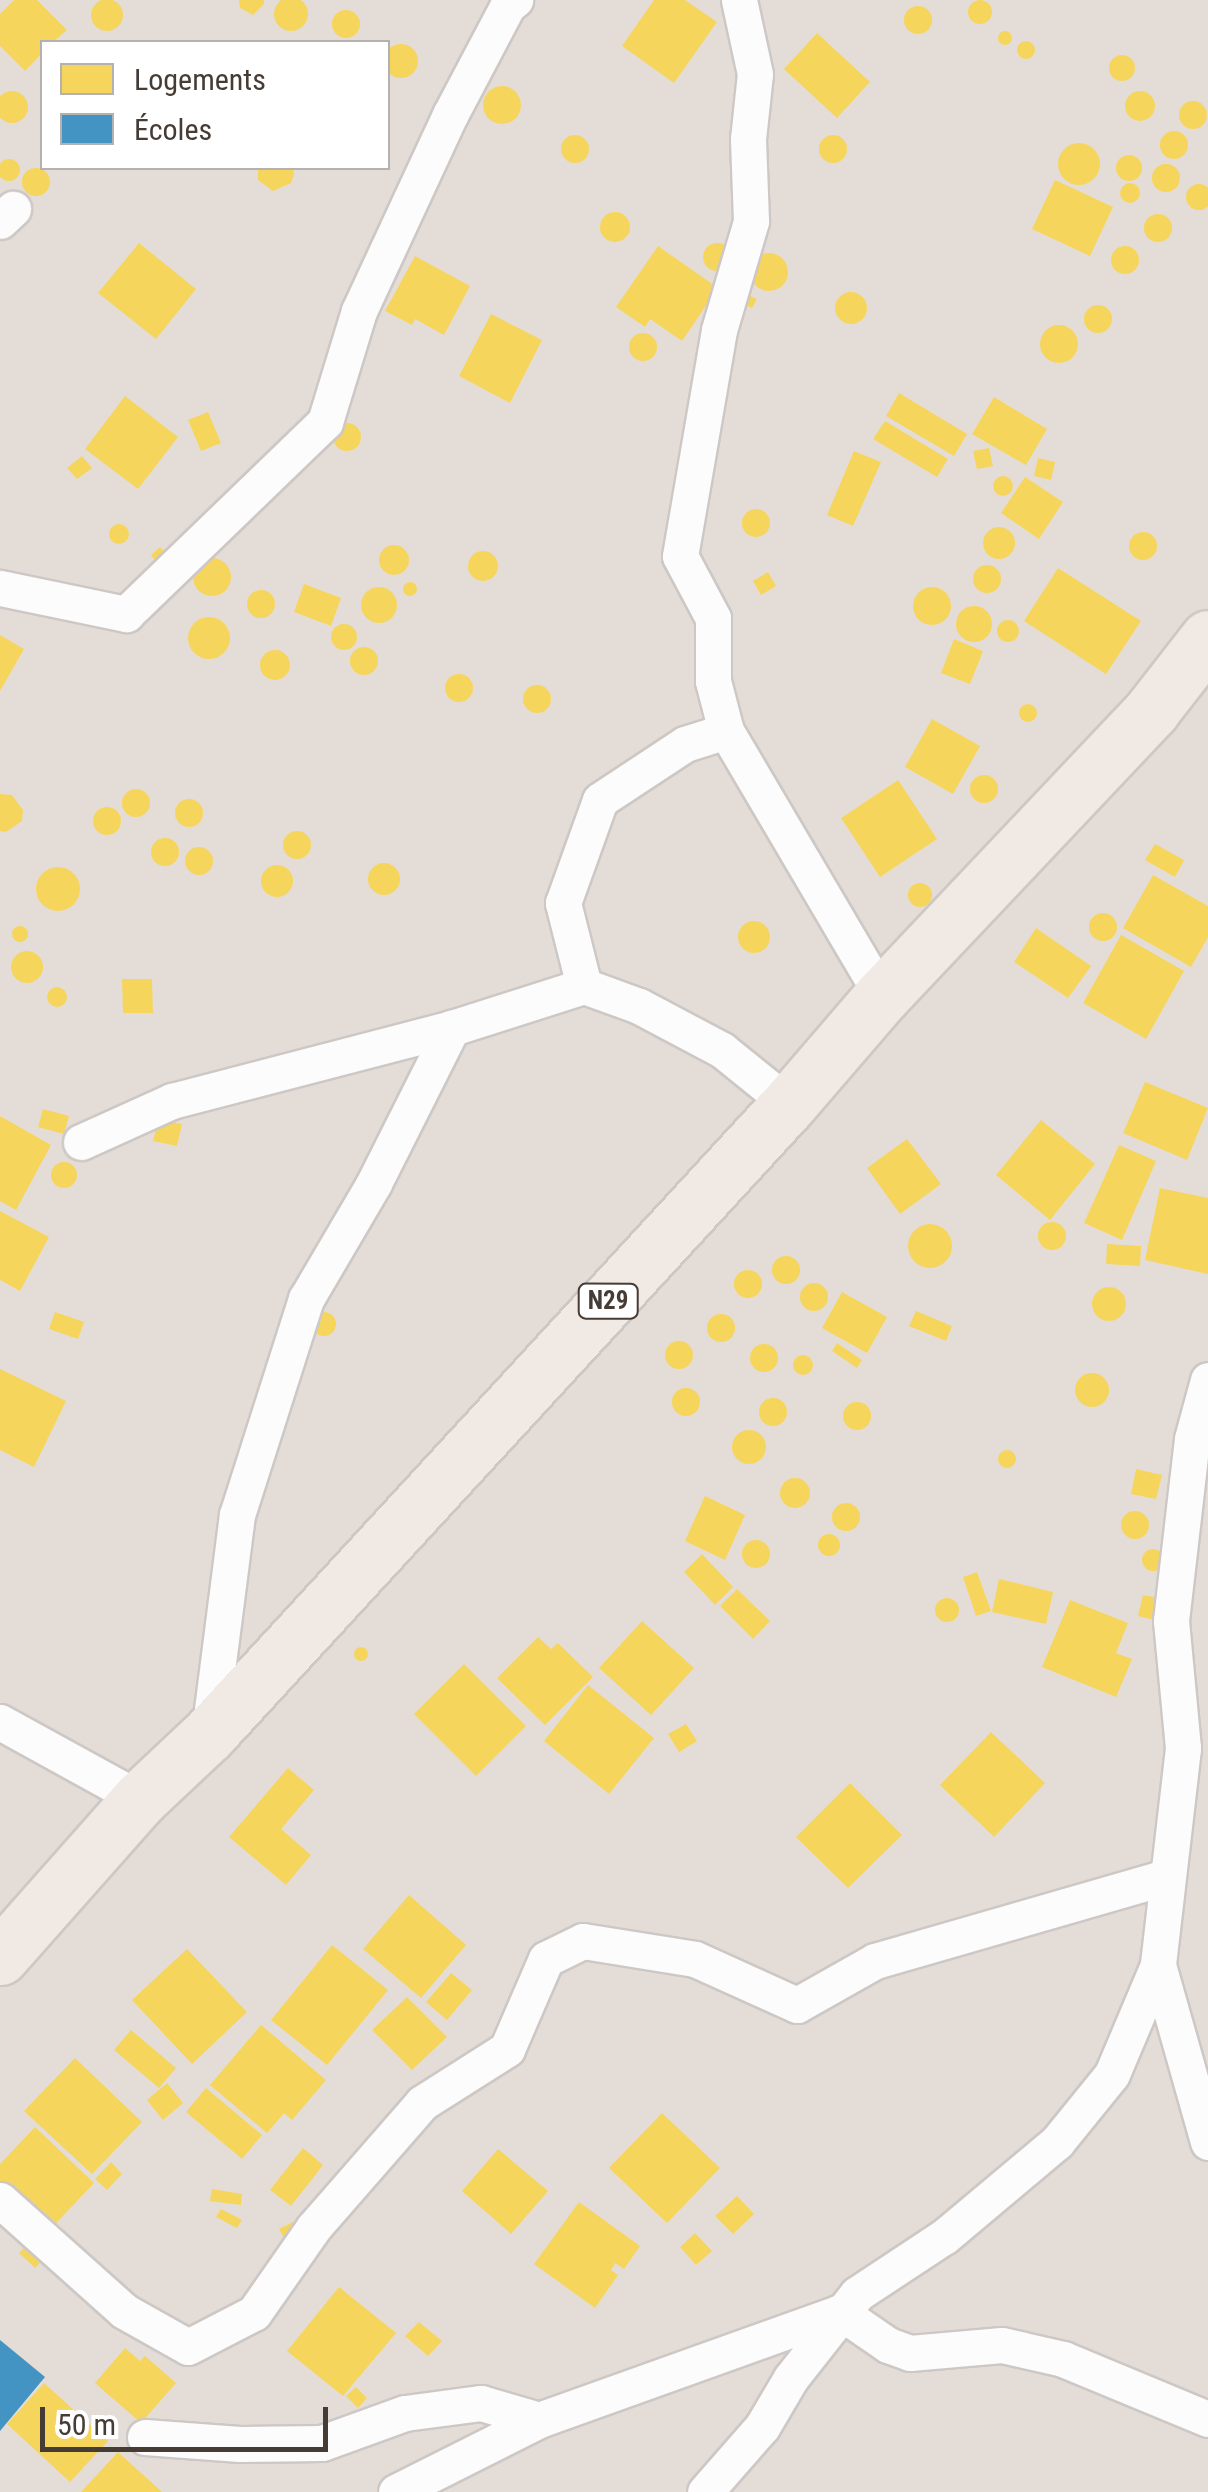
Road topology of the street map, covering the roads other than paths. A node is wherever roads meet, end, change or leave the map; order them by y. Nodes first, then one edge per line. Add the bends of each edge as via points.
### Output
1 (515, 0) edge
2 (739, 0) edge
3 (0, 588) edge
4 (1208, 638) edge
5 (726, 731) junction
6 (584, 986) junction
7 (882, 996) junction
8 (452, 1028) junction
9 (790, 1104) junction
10 (81, 1142) dead end
11 (1208, 1380) edge
12 (0, 1722) edge
13 (209, 1734) junction
14 (140, 1798) junction
15 (1166, 1876) junction
16 (0, 1957) edge
17 (1158, 1965) junction
18 (1208, 2142) edge
19 (0, 2200) edge
20 (840, 2312) junction
21 (539, 2420) junction
22 (1208, 2420) edge
23 (145, 2436) dead end
24 (396, 2492) edge
25 (705, 2492) edge

1 - 3 street via 450,115 360,311 326,422 126,614
2 - 5 street via 755,74 748,140 751,221 719,330 680,556 713,618 713,681
4 - 7 main road, N29 via 1152,710
5 - 6 street via 685,744 600,800 564,903
5 - 7 street
6 - 8 street
6 - 9 street via 722,1050
7 - 9 main road, N29
8 - 10 street via 172,1102
8 - 13 street via 306,1299 237,1515
9 - 13 main road, N29
11 - 15 street via 1192,1439 1171,1621 1183,1748
12 - 14 street
13 - 14 main road, N29
14 - 16 main road, N29
15 - 17 street
15 - 19 street via 876,1961 797,2005 695,1959 583,1941 558,1953 546,1959 508,2049 422,2103 314,2227 254,2313 188,2347 124,2311
17 - 18 street
17 - 20 street via 1112,2074 1057,2142
20 - 21 street
20 - 22 street via 910,2353 1002,2345 1064,2358
20 - 25 street via 762,2426
21 - 23 street via 481,2404 405,2413 322,2443
21 - 24 street

